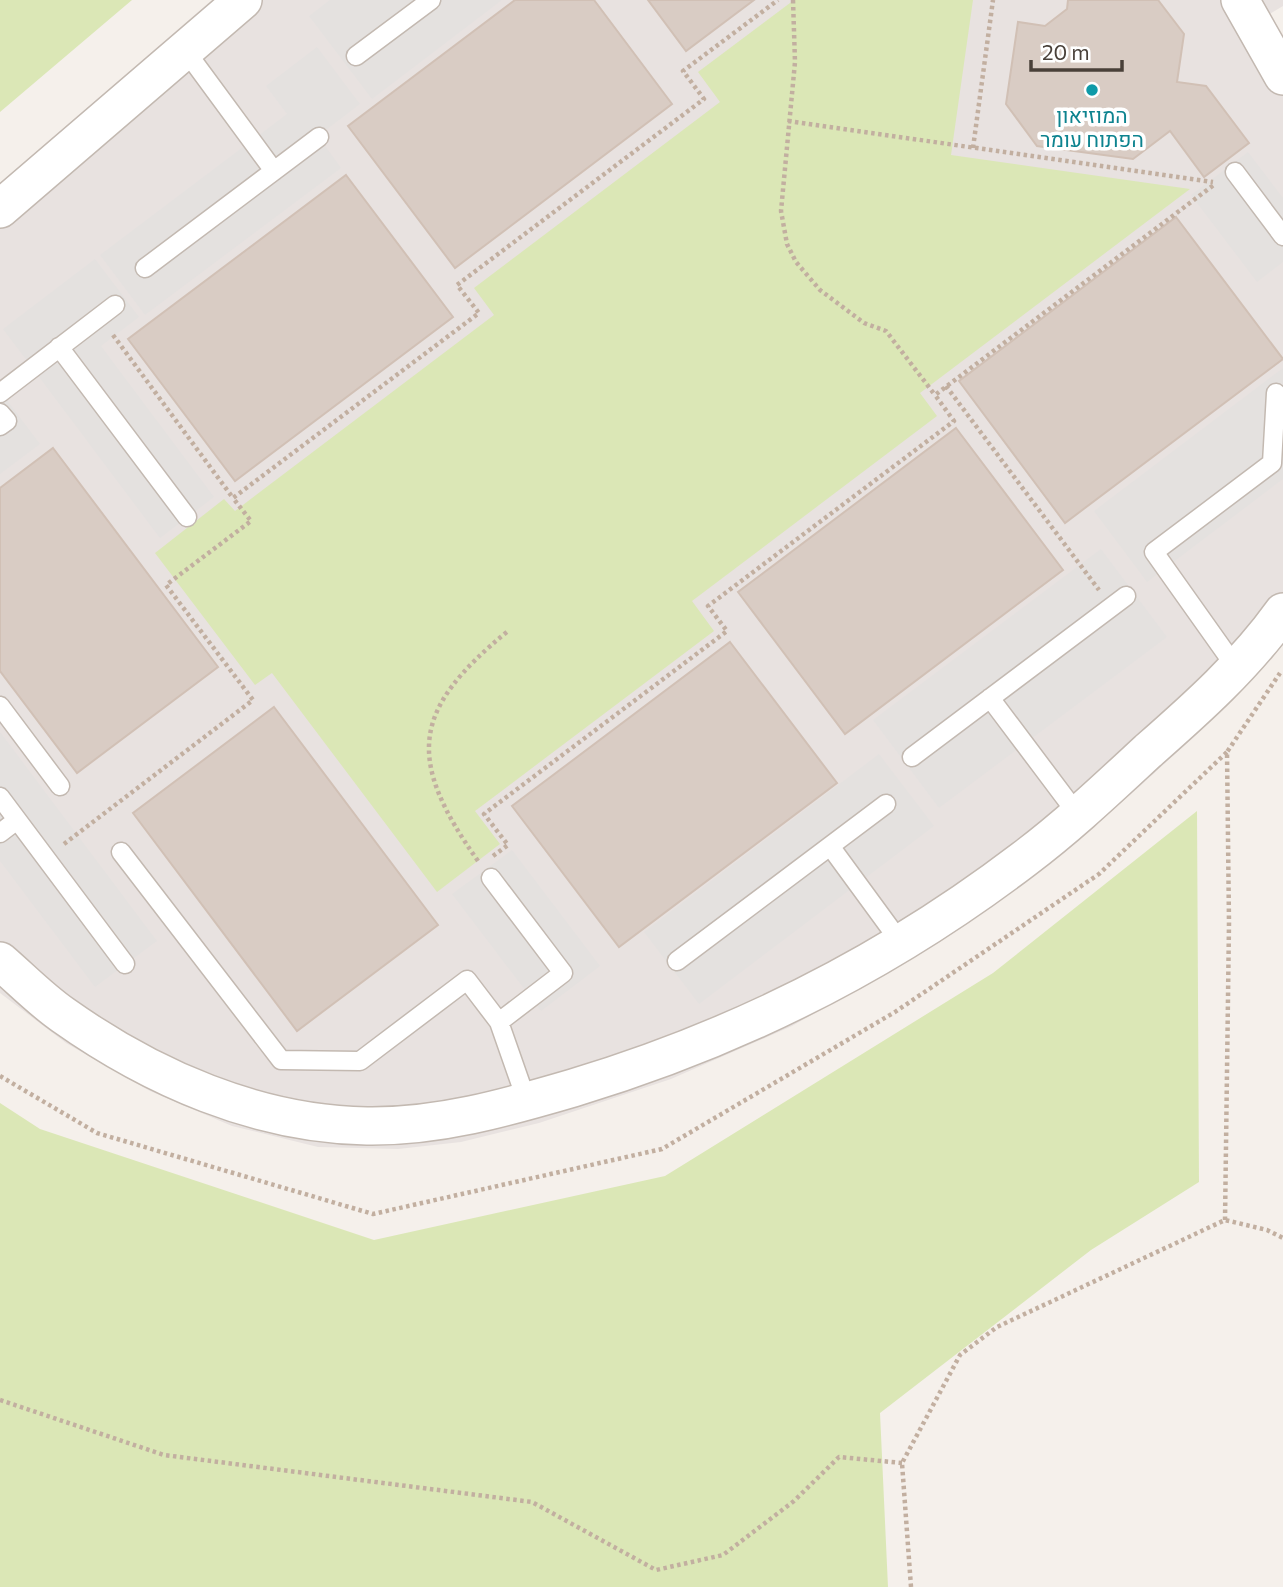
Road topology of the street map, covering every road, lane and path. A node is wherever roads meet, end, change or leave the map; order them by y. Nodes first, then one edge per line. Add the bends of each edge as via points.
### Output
1 (243, 0) edge
2 (778, 0) edge
3 (793, 0) edge
4 (993, 0) edge
5 (1240, 0) edge
6 (427, 1) edge
7 (185, 50) junction
8 (356, 56) dead end
9 (1283, 76) edge
10 (788, 121) junction
11 (319, 137) dead end
12 (973, 148) junction
13 (274, 171) junction
14 (1240, 179) joint
15 (1217, 182) junction
16 (0, 209) edge
17 (1283, 236) edge
18 (145, 268) dead end
19 (115, 305) dead end
20 (100, 317) junction
21 (59, 347) junction
22 (946, 386) junction
23 (0, 393) edge
24 (1276, 393) dead end
25 (935, 395) junction
26 (0, 413) edge
27 (0, 426) edge
28 (233, 498) junction
29 (187, 517) dead end
30 (1119, 601) joint
31 (1283, 612) edge
32 (508, 631) dead end
33 (1237, 669) junction
34 (1283, 669) edge
35 (990, 698) junction
36 (0, 706) edge
37 (912, 757) dead end
38 (60, 786) dead end
39 (0, 797) edge
40 (886, 804) dead end
41 (1078, 815) junction
42 (17, 820) junction
43 (0, 833) edge
44 (830, 846) junction
45 (121, 852) dead end
46 (46, 858) junction
47 (491, 878) dead end
48 (901, 943) junction
49 (0, 961) edge
50 (677, 961) dead end
51 (125, 964) dead end
52 (499, 1022) junction
53 (527, 1101) junction
54 (1225, 1220) junction
55 (1283, 1238) edge
56 (0, 1400) edge
57 (902, 1463) junction
58 (911, 1587) edge

1 - 7 street
2 - 28 path via 683,71 704,99 457,285 479,313
3 - 10 path via 795,62
4 - 12 path
5 - 9 street
6 - 8 lane
7 - 13 lane
7 - 16 street
10 - 12 path
10 - 25 path via 781,211 787,244 796,262 847,312 886,331
11 - 13 lane
12 - 15 path
13 - 18 lane
14 - 15 path
14 - 17 lane
15 - 22 path
19 - 20 lane
20 - 21 lane
20 - 28 path
21 - 23 lane
21 - 29 lane
22 - 25 path
22 - 30 path
24 - 33 lane via 1272,463 1153,552
25 - 32 path via 954,421 708,606 727,631 484,814 508,845 481,864 434,784 428,753 430,725 457,676
26 - 27 lane via 7,421
28 - 46 path via 251,521 166,585 253,700
30 - 35 lane
31 - 33 street
33 - 41 street
34 - 54 path via 1227,752
35 - 37 lane
35 - 41 lane
36 - 38 lane
39 - 42 lane
40 - 44 lane
41 - 48 street via 984,888
42 - 43 lane
42 - 46 lane
44 - 48 lane
44 - 50 lane
45 - 52 lane via 281,1060 360,1061 467,980
46 - 51 lane
47 - 52 lane via 563,972
48 - 53 street via 759,1019 608,1078
49 - 53 street via 60,1013 132,1060 208,1095 287,1117 367,1126 448,1121
52 - 53 lane
54 - 55 path
54 - 57 path via 997,1327 960,1355
56 - 57 path via 164,1455 532,1502 656,1570 723,1555 794,1501 839,1457
57 - 58 path

